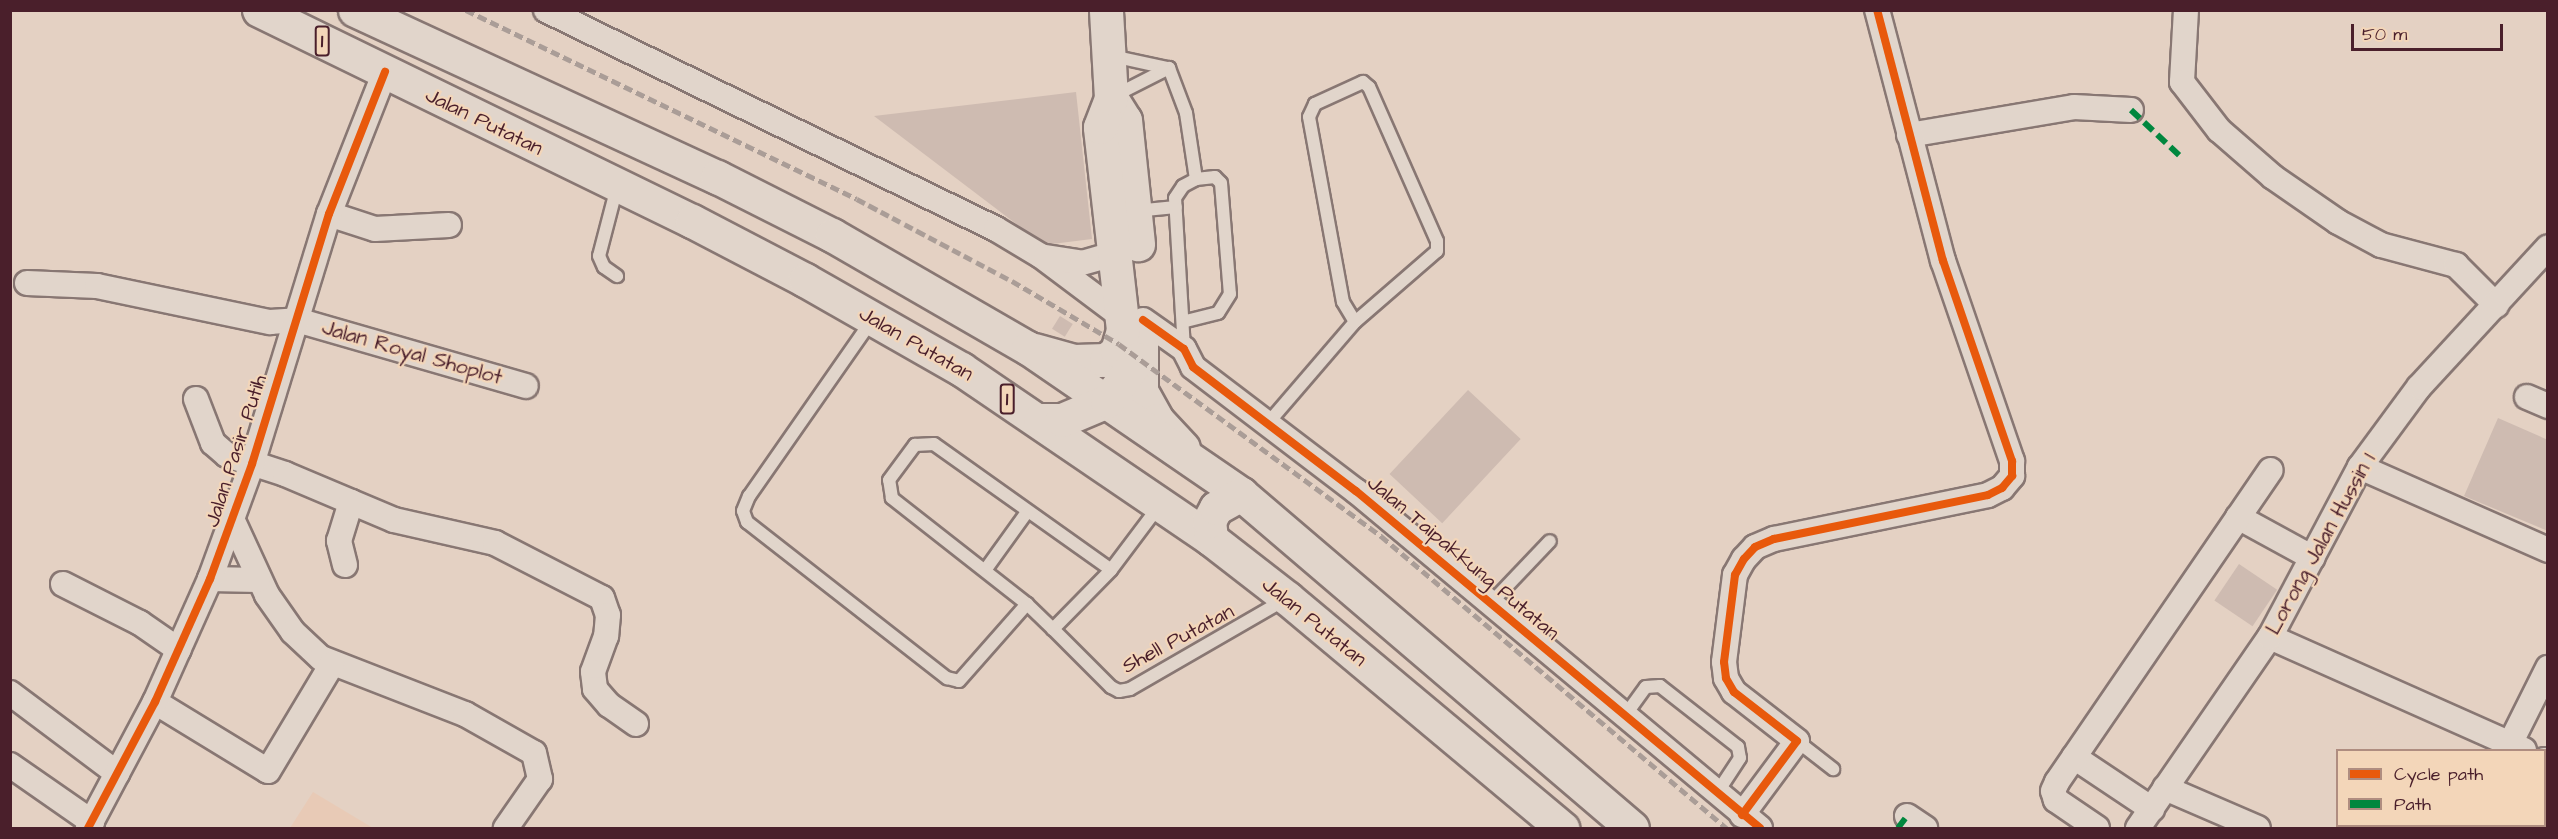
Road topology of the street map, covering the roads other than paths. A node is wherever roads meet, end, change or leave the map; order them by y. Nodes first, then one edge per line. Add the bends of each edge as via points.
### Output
1 (259, 10) edge
2 (546, 10) edge
3 (1106, 10) edge
4 (1877, 10) edge
5 (2186, 10) edge
6 (360, 13) edge
7 (1112, 56) junction
8 (1169, 68) junction
9 (385, 72) junction
10 (1111, 98) junction
11 (2131, 110) dead end
12 (585, 115) junction
13 (1909, 135) junction
14 (562, 162) junction
15 (1196, 179) junction
16 (617, 187) junction
17 (1176, 207) junction
18 (1134, 212) junction
19 (329, 214) junction
20 (448, 225) dead end
21 (2547, 247) edge
22 (1116, 254) junction
23 (1041, 256) junction
24 (617, 276) dead end
25 (27, 283) dead end
26 (2496, 305) junction
27 (872, 319) junction
28 (1134, 319) junction
29 (297, 320) junction
30 (1185, 321) junction
31 (1355, 322) junction
32 (1028, 348) junction
33 (1184, 349) junction
34 (1138, 359) junction
35 (526, 386) dead end
36 (196, 399) dead end
37 (1107, 401) junction
38 (1040, 420) junction
39 (1268, 423) junction
40 (1190, 456) junction
41 (252, 464) junction
42 (2360, 467) junction
43 (2271, 470) dead end
44 (1241, 494) junction
45 (351, 502) junction
46 (1159, 505) junction
47 (1027, 512) junction
48 (2238, 517) junction
49 (233, 521) junction
50 (1211, 539) junction
51 (1550, 541) dead end
52 (2547, 550) edge
53 (2313, 558) junction
54 (345, 565) dead end
55 (986, 569) junction
56 (1111, 570) junction
57 (210, 579) junction
58 (258, 580) junction
59 (63, 584) dead end
60 (1287, 598) junction
61 (1027, 604) junction
62 (1489, 604) junction
63 (1053, 629) junction
64 (2270, 637) junction
65 (179, 650) junction
66 (332, 664) junction
67 (2547, 668) edge
68 (10, 693) edge
69 (155, 702) junction
70 (1624, 717) junction
71 (636, 724) dead end
72 (1797, 741) junction
73 (2514, 748) edge
74 (2074, 757) junction
75 (10, 765) edge
76 (1833, 769) dead end
77 (117, 773) junction
78 (2166, 788) junction
79 (1717, 794) junction
80 (2145, 819) edge
81 (1751, 822) edge
82 (90, 825) edge
83 (506, 828) edge
84 (1562, 828) edge
85 (1632, 828) edge
86 (2097, 828) edge
87 (2258, 828) edge

1 - 9 main road, Jalan Putatan / 1
2 - 23 street via 873,166
3 - 7 main road
4 - 13 street
5 - 26 street via 2182,82 2219,130 2273,177 2338,222 2381,245 2456,265
6 - 9 main road
6 - 12 main road
7 - 8 lane
7 - 10 main road
8 - 10 lane
8 - 15 lane via 1186,113
9 - 14 main road, Jalan Putatan / 1
9 - 19 street, Jalan Pasir Putih
10 - 18 main road via 1125,120
10 - 22 main road via 1100,127
11 - 13 street via 2074,107
12 - 14 main road
12 - 32 main road via 832,235
13 - 72 street via 1943,261 2012,461 2012,476 2002,489 1988,495 1774,539 1755,547 1744,559 1735,574 1724,662 1726,678 1734,692
14 - 16 main road, Jalan Putatan / 1
15 - 17 lane via 1177,193
15 - 30 lane via 1215,177 1221,183 1230,294 1218,313
16 - 24 lane via 599,256 604,267
16 - 27 main road, Jalan Putatan / 1 via 795,274
17 - 18 lane
17 - 30 lane
18 - 28 main road
19 - 20 street via 375,229
19 - 29 street, Jalan Pasir Putih
21 - 26 street, Lorong Jalan Hussin 1
22 - 23 street via 1082,263
22 - 28 main road
23 - 28 street, Jalan Taipakkung Putatan
25 - 29 street, Jalan Royal Shoplot via 97,286 270,322
26 - 42 street, Lorong Jalan Hussin 1 via 2419,387
27 - 38 main road, Jalan Putatan / 1
27 - 61 lane via 748,496 742,511 747,522 947,678 959,681 971,670
28 - 32 main road via 1117,351 1106,360 1074,361
28 - 33 street, Jalan Taipakkung Putatan
28 - 34 main road
29 - 35 street, Jalan Royal Shoplot
29 - 41 street, Jalan Pasir Putih
30 - 33 lane
31 - 31 lane via 1437,251 1428,220 1369,87 1363,82 1315,104 1309,117 1343,302
31 - 39 lane
32 - 37 main road
33 - 39 street, Jalan Taipakkung Putatan via 1193,367
34 - 37 main road
34 - 40 main road via 1140,392 1157,420
36 - 41 street via 213,443 226,455
37 - 38 main road via 1062,420
37 - 40 main road
38 - 46 main road, Jalan Putatan / 1
39 - 62 street, Jalan Taipakkung Putatan via 1356,491
40 - 44 main road
41 - 45 street
41 - 49 street, Jalan Pasir Putih
42 - 52 street
42 - 53 street, Lorong Jalan Hussin 1
43 - 48 street
44 - 50 main road via 1216,508 1209,521
44 - 85 main road
45 - 54 street via 339,541
45 - 71 street via 394,520 495,543 602,598 608,615 606,636 593,672 596,689 609,705
46 - 50 main road, Jalan Putatan / 1
46 - 56 lane
47 - 55 lane
47 - 55 lane via 934,444 915,445 889,480 892,498
47 - 56 lane
48 - 53 street
48 - 74 street
49 - 57 street, Jalan Pasir Putih
49 - 58 street
50 - 60 main road, Jalan Putatan / 1
51 - 62 lane
53 - 64 street, Lorong Jalan Hussin 1
55 - 61 lane
56 - 63 lane
57 - 58 street
57 - 65 street, Jalan Pasir Putih
58 - 66 street via 293,632
59 - 65 street via 140,623
60 - 63 lane, Shell Putatan via 1130,689 1119,691
60 - 84 main road, Jalan Putatan / 1
61 - 63 lane
62 - 70 street, Jalan Taipakkung Putatan
64 - 73 street
64 - 78 street, Lorong Jalan Hussin 1
65 - 69 street, Jalan Pasir Putih
66 - 69 street via 268,771
66 - 83 street via 465,714 534,753 540,779
67 - 73 street
68 - 77 street
69 - 77 street, Jalan Pasir Putih
70 - 79 street, Jalan Taipakkung Putatan
70 - 79 lane via 1646,687 1660,686 1738,747 1740,758
72 - 76 lane
72 - 81 street
74 - 80 street
74 - 86 street via 2053,791 2056,800
75 - 82 street
77 - 82 street, Jalan Pasir Putih
78 - 80 street, Lorong Jalan Hussin 1
78 - 87 street
79 - 81 street, Jalan Taipakkung Putatan

